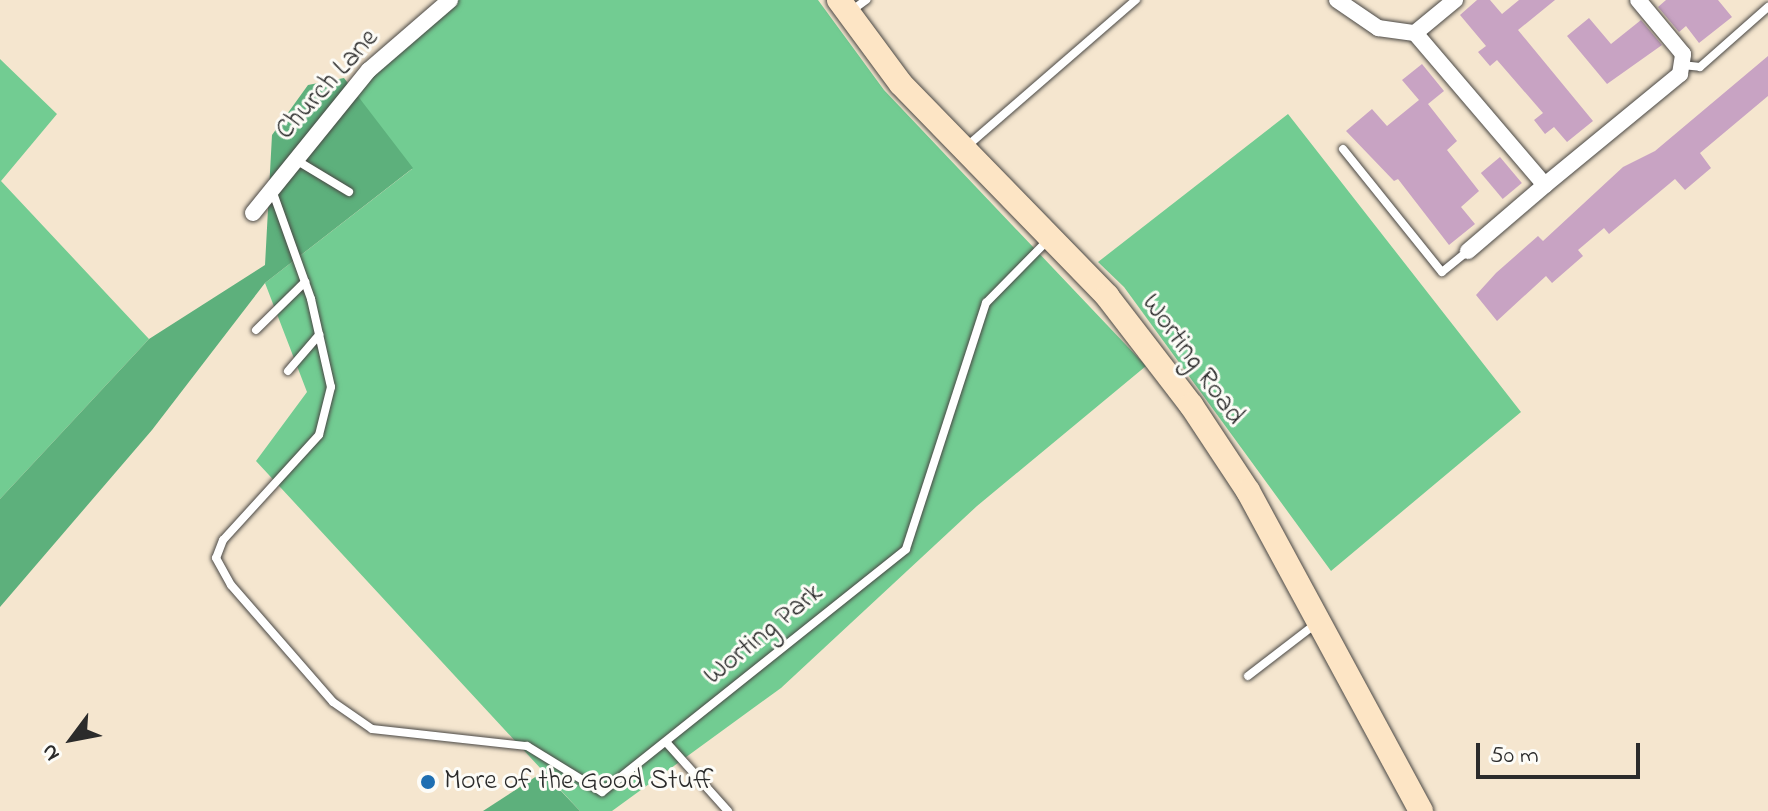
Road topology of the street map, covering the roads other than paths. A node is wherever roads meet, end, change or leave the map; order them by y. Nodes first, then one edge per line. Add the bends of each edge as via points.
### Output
1 (450, 0) edge
2 (1136, 0) edge
3 (1337, 0) edge
4 (1455, 0) edge
5 (1638, 0) edge
6 (851, 4) edge
7 (1768, 7) edge
8 (1415, 33) junction
9 (1681, 65) junction
10 (1343, 149) dead end
11 (962, 150) junction
12 (296, 160) junction
13 (1545, 185) junction
14 (272, 190) junction
15 (349, 192) dead end
16 (253, 213) dead end
17 (1051, 237) junction
18 (1468, 251) joint
19 (305, 282) junction
20 (256, 330) dead end
21 (319, 335) junction
22 (288, 371) dead end
23 (1318, 622) junction
24 (1248, 676) dead end
25 (666, 742) junction
26 (728, 811) edge
27 (1421, 811) edge

1 - 12 street, Church Lane via 369,70
2 - 11 lane
3 - 8 street via 1378,28
4 - 8 street
5 - 9 street via 1683,54
6 - 11 main road, Worting Road via 901,84
7 - 9 lane via 1700,67
8 - 13 street
9 - 13 street via 1680,74
10 - 18 lane via 1442,272
11 - 17 main road, Worting Road
12 - 14 street, Church Lane
12 - 15 lane
13 - 18 street
14 - 16 street, Church Lane
14 - 19 lane
17 - 23 main road, Worting Road via 1107,296 1191,405 1248,491
17 - 25 lane, Worting Park via 986,303 906,549
19 - 20 lane
19 - 21 lane
21 - 22 lane
21 - 25 lane, Worting Park via 331,387 319,435 223,540 216,558 231,585 333,702 372,729 527,746 602,792
23 - 24 lane
23 - 27 main road, Worting Road
25 - 26 lane

